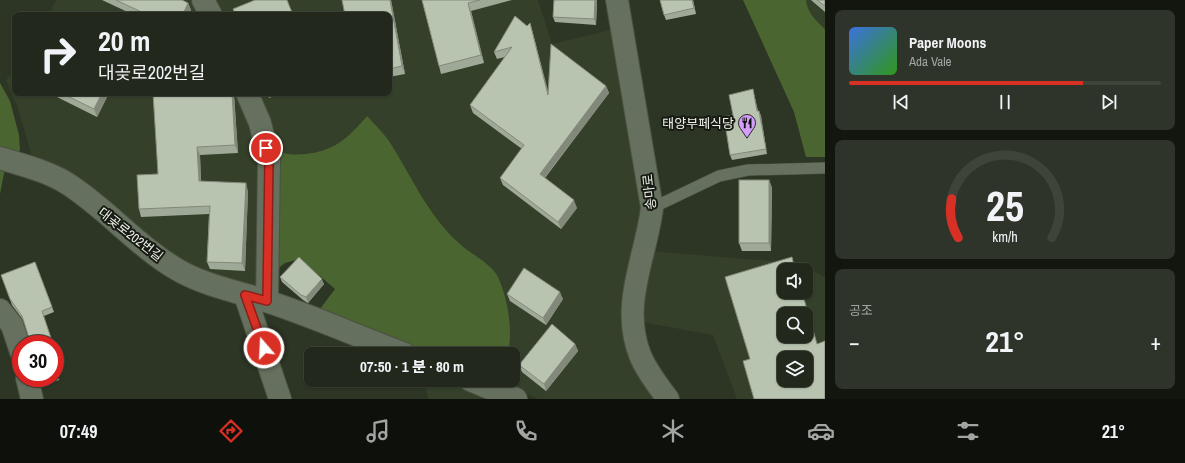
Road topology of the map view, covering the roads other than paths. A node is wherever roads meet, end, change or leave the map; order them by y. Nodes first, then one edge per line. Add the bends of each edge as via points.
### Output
1 (204, 0) edge
2 (617, 0) edge
3 (210, 12) edge
4 (248, 96) edge
5 (0, 158) edge
6 (825, 168) edge
7 (652, 208) junction
8 (245, 295) junction
9 (267, 301) junction
10 (0, 310) edge
11 (15, 335) edge
12 (387, 347) edge
13 (29, 387) edge
14 (487, 387) edge
15 (32, 399) edge
16 (280, 399) edge
17 (516, 399) edge
18 (668, 399) edge

1 - 3 street
2 - 7 street, 송마로
4 - 9 street via 260,123 269,160
5 - 8 street, 대곶로202번길 via 66,183 178,270 219,288
6 - 7 lane via 748,170 719,176
7 - 18 street, 송마로 via 649,233 638,270 633,300 633,324 640,355
8 - 9 street, 대곶로202번길
8 - 16 street
9 - 12 street, 대곶로202번길
10 - 11 street via 12,325
13 - 15 street
14 - 17 street

